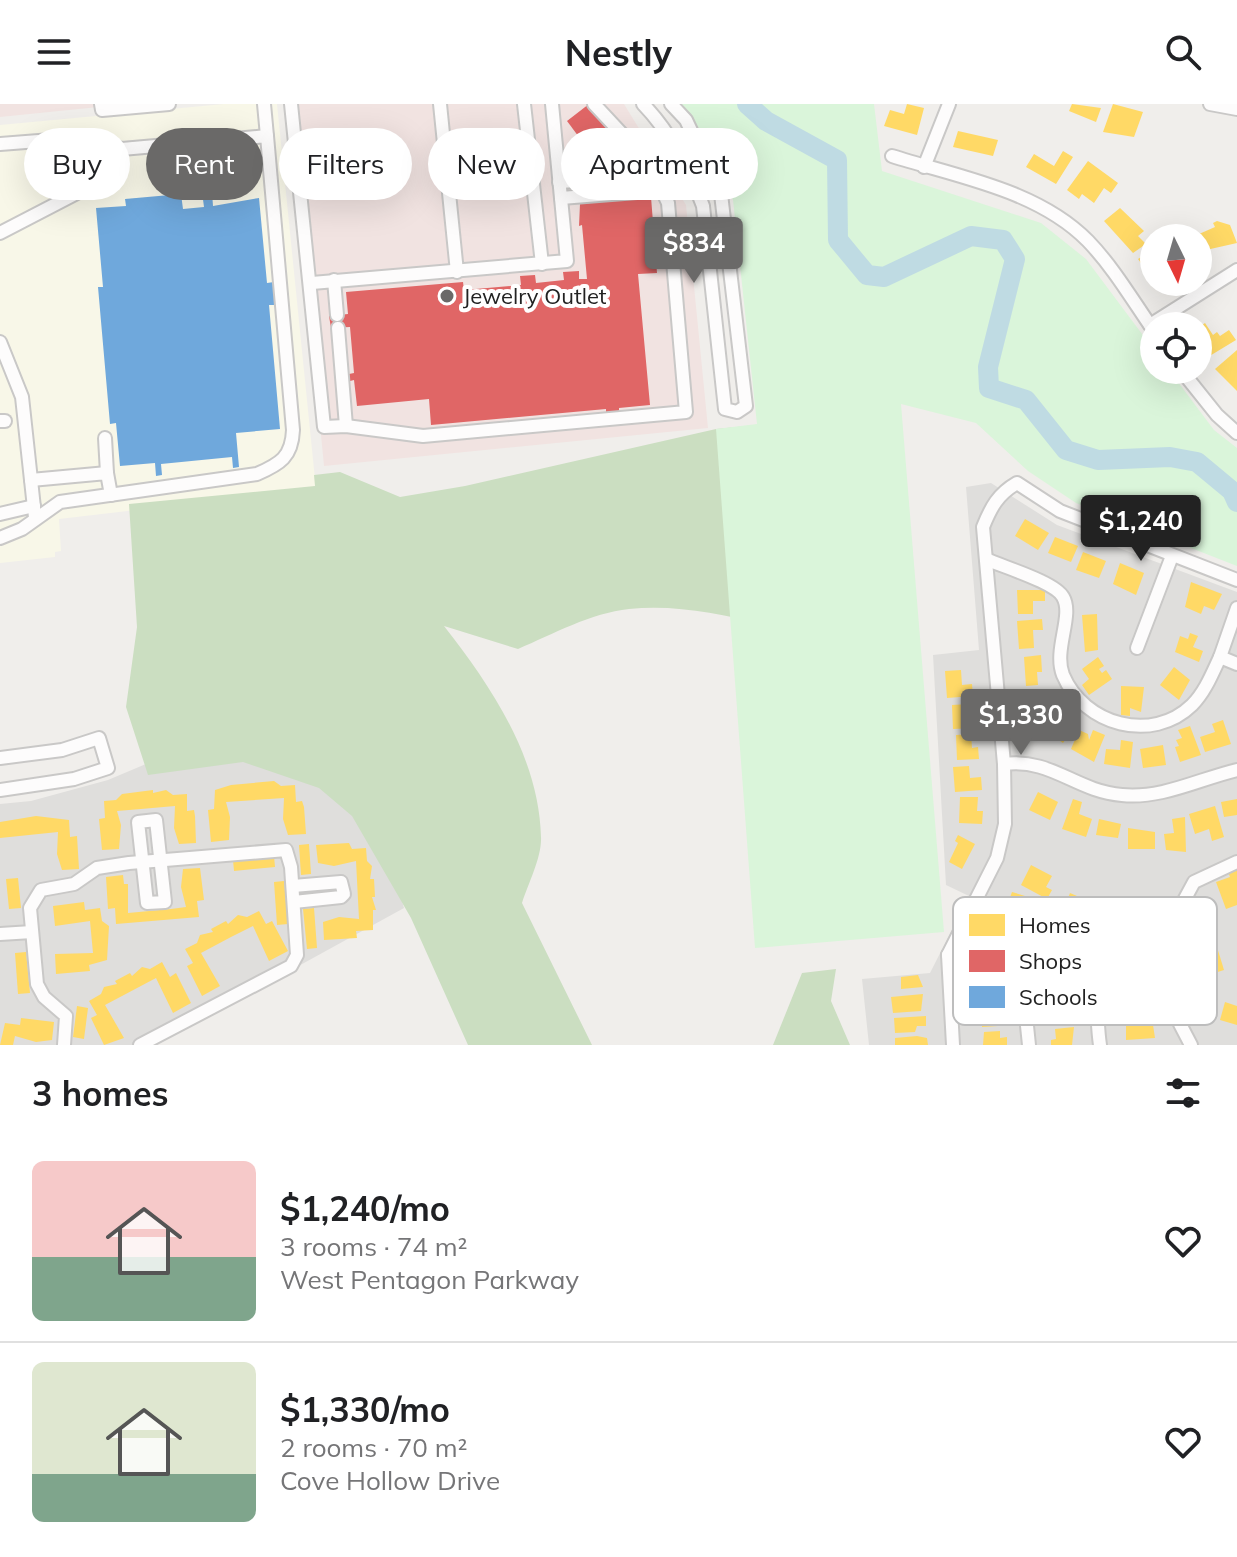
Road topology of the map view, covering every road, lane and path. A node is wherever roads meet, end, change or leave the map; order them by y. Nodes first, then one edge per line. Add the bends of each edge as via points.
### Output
1 (101, 104) edge
2 (169, 104) edge
3 (264, 104) edge
4 (291, 104) edge
5 (440, 104) edge
6 (524, 104) edge
7 (552, 104) edge
8 (594, 104) edge
9 (643, 104) edge
10 (671, 104) edge
11 (949, 104) edge
12 (1210, 104) edge
13 (1237, 109) edge
14 (616, 128) edge
15 (267, 136) junction
16 (0, 144) edge
17 (892, 156) dead end
18 (924, 167) junction
19 (559, 182) joint
20 (561, 198) edge
21 (64, 200) edge
22 (561, 200) edge
23 (667, 200) edge
24 (0, 233) edge
25 (542, 264) junction
26 (1237, 270) edge
27 (457, 272) junction
28 (334, 280) junction
29 (312, 283) junction
30 (1141, 312) edge
31 (1175, 312) edge
32 (0, 342) edge
33 (4, 356) edge
34 (1192, 384) edge
35 (346, 426) junction
36 (1237, 433) edge
37 (105, 438) dead end
38 (107, 473) junction
39 (31, 480) junction
40 (111, 495) junction
41 (34, 512) junction
42 (0, 514) edge
43 (0, 538) edge
44 (1172, 556) junction
45 (986, 559) junction
46 (1237, 580) edge
47 (1237, 608) edge
48 (1137, 648) dead end
49 (1220, 657) junction
50 (1237, 664) edge
51 (0, 758) edge
52 (1004, 764) junction
53 (1237, 770) edge
54 (0, 790) edge
55 (160, 860) junction
56 (142, 861) junction
57 (1237, 862) edge
58 (293, 886) junction
59 (977, 897) edge
60 (1186, 897) edge
61 (294, 902) junction
62 (32, 932) junction
63 (0, 934) edge
64 (953, 945) edge
65 (948, 955) junction
66 (953, 955) edge
67 (1027, 1025) edge
68 (1098, 1025) edge
69 (1181, 1025) edge
70 (64, 1045) edge
71 (140, 1045) edge
72 (953, 1045) edge
73 (1029, 1045) edge
74 (1100, 1045) edge
75 (1191, 1045) edge

1 - 2 street via 102,110
3 - 15 street
4 - 29 street
5 - 27 street
6 - 25 street
7 - 19 street
8 - 14 street
9 - 10 street via 663,125 703,206 725,409 737,412 746,406 721,194 686,120
11 - 18 street
12 - 13 street
15 - 16 street via 122,149 64,139
15 - 40 street via 293,449 280,464 257,474
17 - 18 street
18 - 30 street via 1033,202 1064,220 1110,266
19 - 20 street
21 - 24 street
22 - 25 street via 567,261
23 - 35 street via 686,412 423,436
25 - 27 street
26 - 31 street
27 - 28 street
28 - 29 street
28 - 35 street
29 - 35 street via 324,427
32 - 33 street
33 - 39 street via 22,397
34 - 36 street
37 - 38 street
38 - 39 street
38 - 40 street
39 - 41 street
40 - 41 street via 60,502
41 - 42 street
41 - 43 street via 22,529
44 - 45 street via 1060,511 1017,483 1001,493 983,527
44 - 46 street
44 - 48 street
45 - 49 street via 1063,596 1067,609 1058,655 1063,674 1084,705 1105,719 1145,726 1172,719 1205,688
45 - 52 street
47 - 49 street
49 - 50 street
51 - 54 street via 62,750 99,738 108,768
52 - 53 street via 1031,762 1121,795 1167,791
52 - 59 street via 1005,824 997,858
55 - 56 street
55 - 56 street via 156,820 138,822
55 - 56 street via 165,902 147,903
55 - 58 street via 286,850
56 - 62 street via 97,868 74,884 41,890 31,902
57 - 60 street via 1194,882
58 - 61 street
58 - 61 street via 341,882 344,894
61 - 71 street via 297,955 291,966
62 - 63 street
62 - 70 street via 39,991 66,1016
64 - 65 street
65 - 66 street
65 - 72 street
67 - 73 street
68 - 74 street
69 - 75 street

